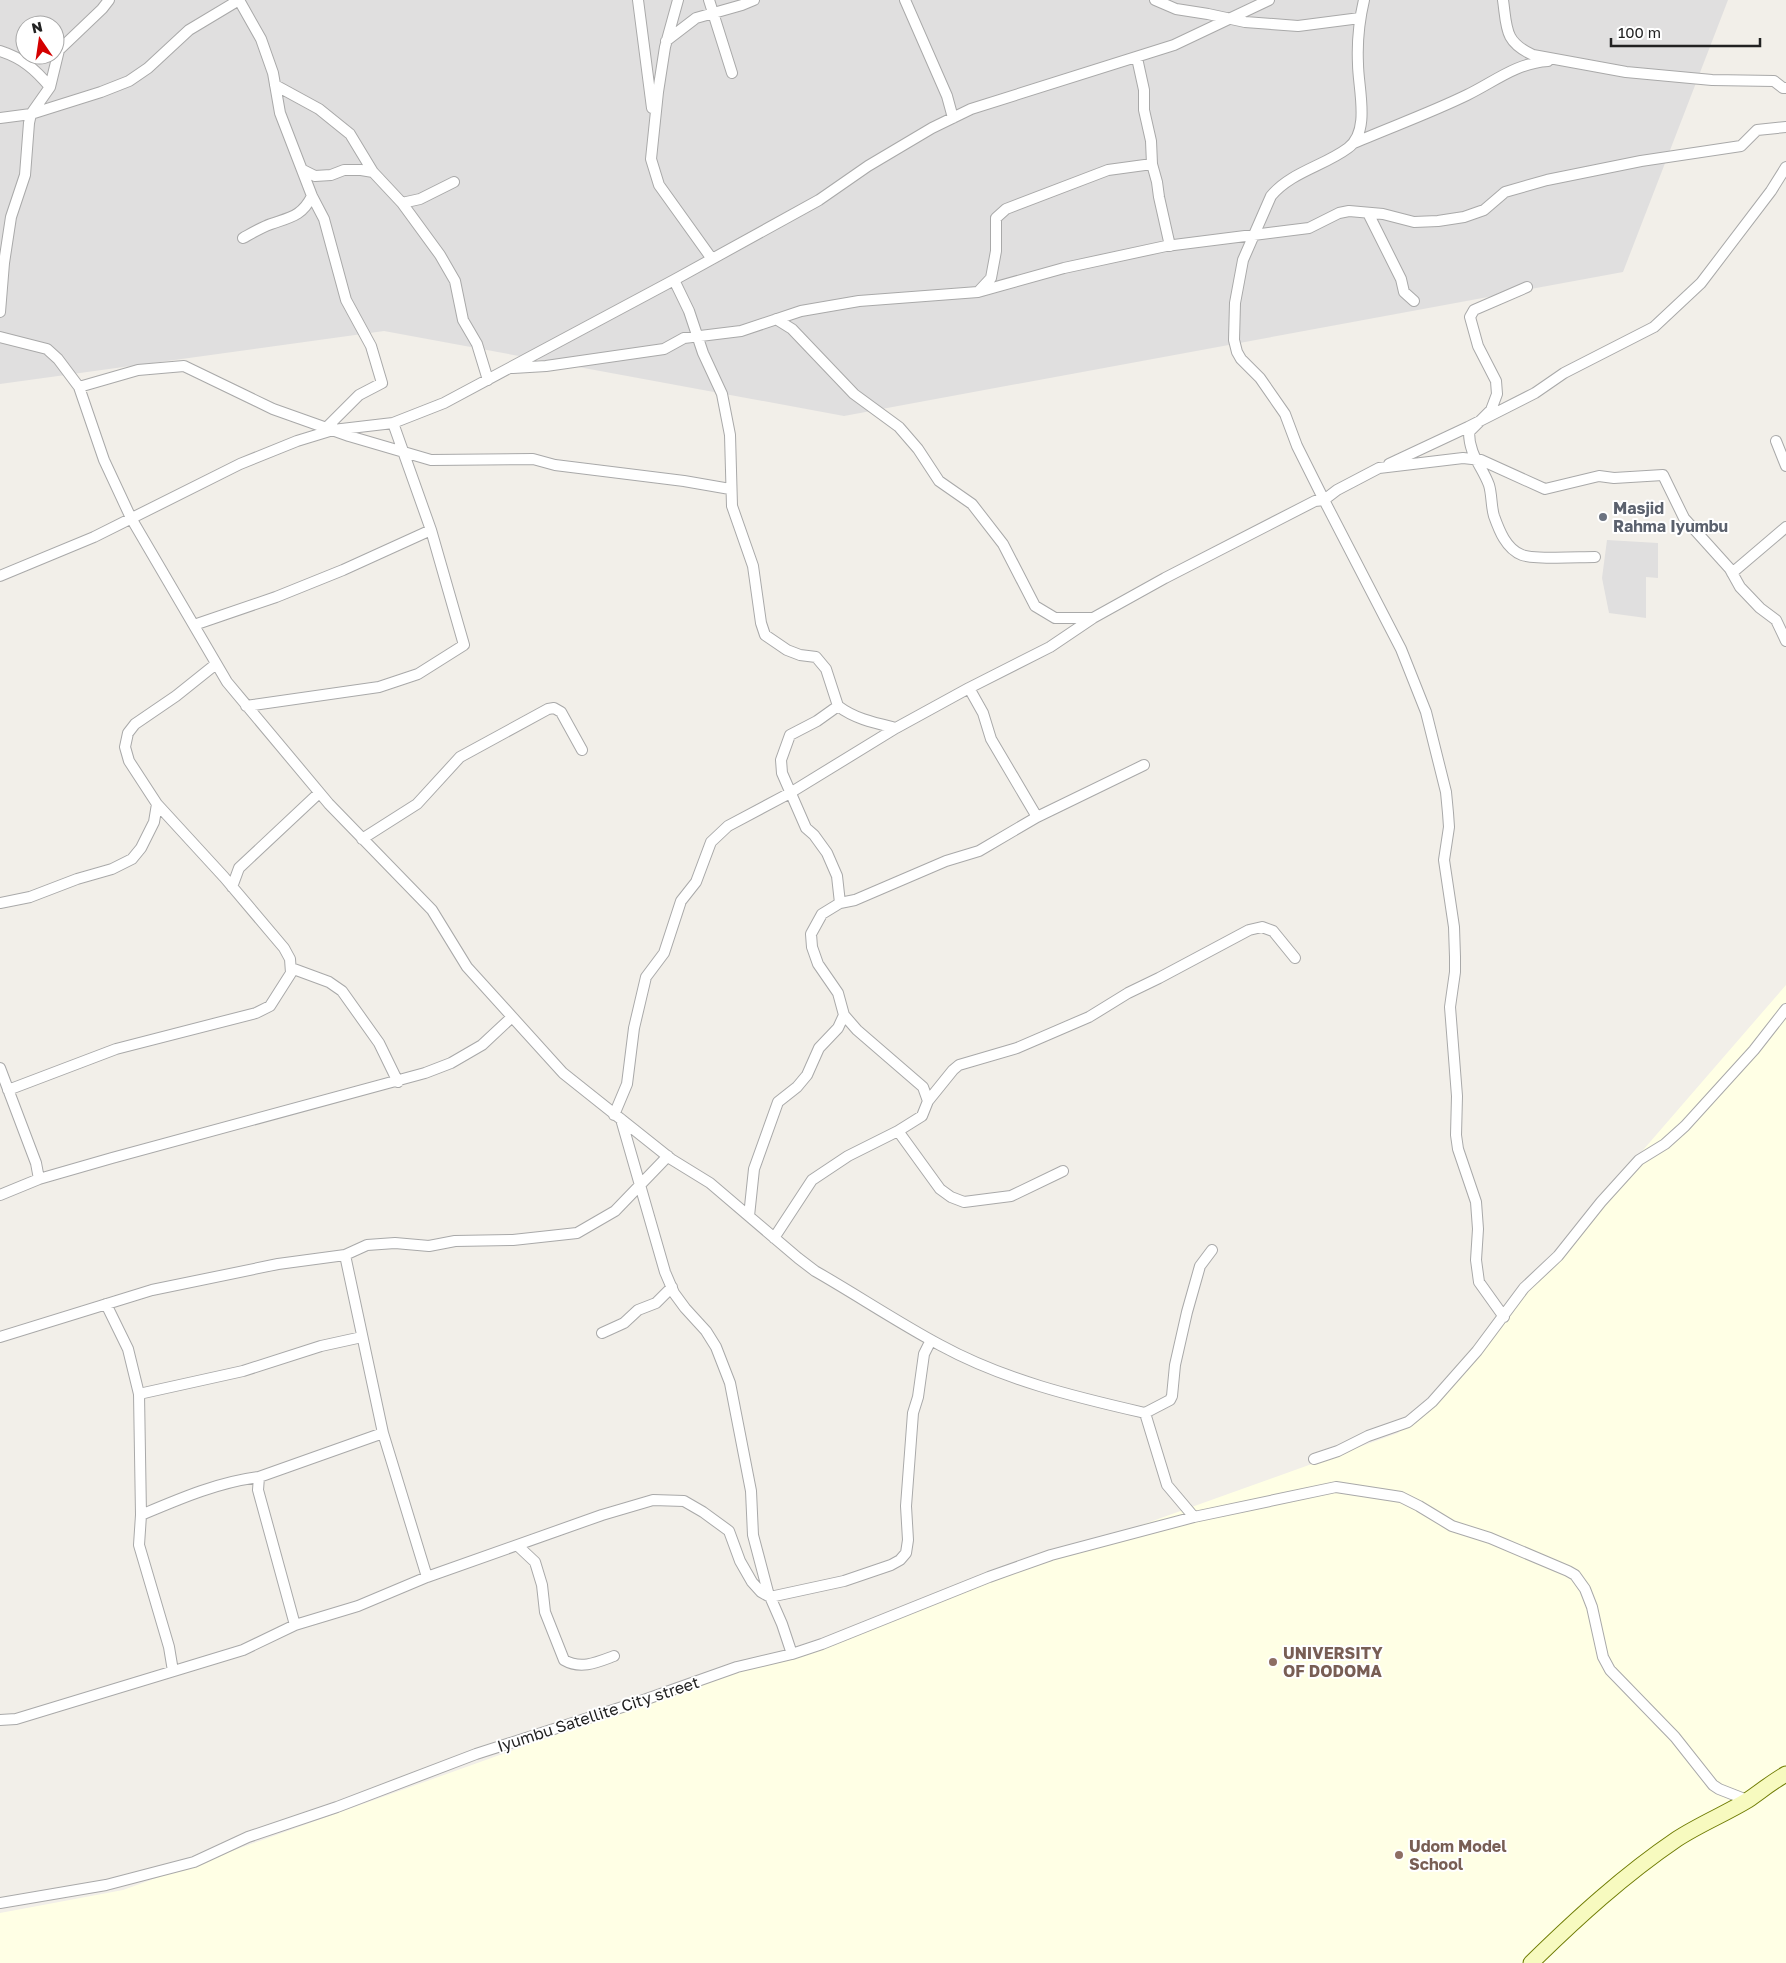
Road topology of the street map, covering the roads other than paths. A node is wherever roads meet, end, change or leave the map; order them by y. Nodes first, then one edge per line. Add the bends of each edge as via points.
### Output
1 (109, 0) edge
2 (239, 0) edge
3 (638, 0) edge
4 (678, 0) edge
5 (710, 0) edge
6 (754, 0) edge
7 (904, 0) edge
8 (1155, 0) edge
9 (1268, 0) edge
10 (1364, 0) edge
11 (1503, 0) edge
12 (714, 12) junction
13 (1360, 18) junction
14 (1231, 19) junction
15 (666, 41) junction
16 (0, 51) edge
17 (1136, 58) junction
18 (1559, 60) junction
19 (732, 73) dead end
20 (275, 85) junction
21 (50, 87) junction
22 (1786, 88) edge
23 (31, 114) junction
24 (0, 118) edge
25 (953, 118) junction
26 (654, 127) junction
27 (1786, 127) edge
28 (1354, 142) junction
29 (1152, 164) junction
30 (1786, 167) edge
31 (303, 170) junction
32 (373, 172) junction
33 (454, 182) dead end
34 (312, 196) junction
35 (402, 203) junction
36 (1368, 213) junction
37 (1253, 235) junction
38 (243, 238) dead end
39 (1170, 246) junction
40 (712, 259) junction
41 (2, 266) edge
42 (674, 280) junction
43 (1527, 287) dead end
44 (978, 292) junction
45 (1414, 300) dead end
46 (0, 312) edge
47 (776, 319) junction
48 (0, 337) edge
49 (698, 337) junction
50 (509, 368) junction
51 (488, 380) junction
52 (80, 387) junction
53 (393, 422) junction
54 (1478, 422) junction
55 (329, 429) junction
56 (1776, 441) dead end
57 (404, 452) junction
58 (1475, 460) junction
59 (1786, 466) edge
60 (1379, 468) junction
61 (730, 489) junction
62 (1324, 500) junction
63 (131, 518) junction
64 (1786, 527) edge
65 (431, 530) junction
66 (1595, 557) dead end
67 (1732, 573) junction
68 (0, 576) edge
69 (1093, 618) junction
70 (194, 625) junction
71 (1786, 641) edge
72 (216, 664) junction
73 (969, 688) junction
74 (246, 706) junction
75 (838, 706) junction
76 (896, 728) junction
77 (582, 750) dead end
78 (1144, 765) dead end
79 (319, 793) junction
80 (790, 793) junction
81 (157, 804) junction
82 (1036, 817) junction
83 (362, 840) junction
84 (232, 887) junction
85 (0, 903) edge
86 (840, 903) junction
87 (1295, 958) dead end
88 (291, 968) junction
89 (1786, 1008) edge
90 (844, 1015) junction
91 (512, 1017) junction
92 (0, 1068) edge
93 (398, 1082) junction
94 (8, 1090) junction
95 (928, 1101) junction
96 (617, 1117) junction
97 (898, 1131) junction
98 (668, 1156) junction
99 (1063, 1171) dead end
100 (39, 1179) junction
101 (640, 1187) junction
102 (0, 1195) edge
103 (749, 1216) junction
104 (774, 1238) junction
105 (1212, 1250) dead end
106 (345, 1255) junction
107 (672, 1287) junction
108 (106, 1304) junction
109 (1504, 1317) junction
110 (602, 1333) dead end
111 (0, 1335) edge
112 (362, 1337) junction
113 (931, 1340) junction
114 (138, 1394) junction
115 (1145, 1414) junction
116 (383, 1433) junction
117 (1314, 1459) dead end
118 (259, 1477) junction
119 (141, 1515) junction
120 (1194, 1517) junction
121 (518, 1546) junction
122 (427, 1577) junction
123 (770, 1596) junction
124 (295, 1625) junction
125 (792, 1654) junction
126 (614, 1656) dead end
127 (173, 1671) junction
128 (0, 1720) edge
129 (1786, 1774) edge
130 (1747, 1800) junction
131 (0, 1903) edge
132 (1531, 1963) edge

1 - 21 street via 59,50
2 - 20 street via 261,39
2 - 23 street via 189,30 129,81
3 - 26 street
4 - 15 street
5 - 12 street
6 - 12 street
7 - 25 street via 947,96
8 - 14 street via 1176,10
9 - 14 street
10 - 13 street
11 - 18 street via 1512,42 1533,55
12 - 15 street via 696,18
12 - 19 street
13 - 14 street via 1298,26
13 - 28 street via 1358,64 1363,110
14 - 17 street
15 - 26 street
16 - 21 street via 36,70
17 - 25 street
17 - 29 street via 1144,90
18 - 22 street via 1626,72 1712,80 1774,81
18 - 28 street via 1517,68 1468,95
20 - 31 street via 280,113
20 - 32 street via 319,109 350,134
21 - 23 street
23 - 24 street
23 - 41 street via 25,175 11,217
25 - 40 street via 920,134 819,200
26 - 40 street via 651,159 659,185
27 - 36 street via 1756,130 1741,146 1547,180 1505,192 1484,210 1464,216 1414,222
28 - 37 street via 1277,189
29 - 39 street
29 - 44 street via 1108,170 1006,209 996,218 996,250 991,278
30 - 54 street via 1772,191 1701,283 1654,327
31 - 32 street via 315,176 344,170
31 - 34 street
32 - 35 street
33 - 35 street via 420,199
34 - 38 street via 306,208 292,218 270,224
34 - 55 street via 324,219 346,300 371,346 382,383 359,395
35 - 51 street via 455,281 463,320 477,344
36 - 37 street via 1344,212 1309,228
36 - 45 street via 1401,279 1404,292
37 - 39 street
37 - 62 street via 1236,296 1234,340 1237,352 1285,414
39 - 44 street via 1064,268
40 - 42 street
41 - 46 street
42 - 49 street
42 - 50 street
43 - 54 street via 1474,310 1470,317 1478,346 1496,381 1497,394 1491,410
44 - 47 street via 859,301 801,311
47 - 49 street via 741,331
47 - 69 street via 792,329 854,394 900,428 938,481 972,504 1003,544 1035,606 1055,618
48 - 52 street via 47,349
49 - 50 street via 684,338 664,349 546,366
49 - 61 street via 720,389 728,420 732,457
50 - 51 street
51 - 53 street via 444,404
52 - 55 street via 138,370 184,366 273,409
52 - 63 street via 104,460
53 - 55 street
53 - 57 street
54 - 58 street via 1469,432
54 - 60 street
55 - 57 street
55 - 63 street via 240,464
56 - 59 street
57 - 61 street via 431,460 532,459 554,465
57 - 65 street
58 - 60 street via 1463,458
58 - 66 street via 1489,486 1503,538 1512,548 1522,555
58 - 67 street via 1504,469 1545,489 1599,476 1663,475 1684,518
60 - 62 street
61 - 75 street via 735,518 753,566 765,635 787,650 816,657 826,669
62 - 69 street via 1315,501
62 - 109 street via 1401,649 1426,712 1446,792 1449,827 1444,860 1455,957 1450,1008 1457,1096 1456,1135 1476,1202 1479,1282
63 - 68 street
63 - 70 street
64 - 67 street
65 - 70 street via 327,577
65 - 74 street via 464,645 418,674 379,687
67 - 71 street via 1740,587 1776,620
69 - 73 street via 1050,647
70 - 72 street
72 - 74 street
72 - 81 street via 135,724 128,733 125,747 129,761
73 - 76 street
73 - 82 street via 983,713 991,740
74 - 79 street
75 - 76 street via 863,720
75 - 80 street via 790,735 781,760
76 - 80 street
77 - 83 street via 560,712 548,709 460,757 417,804
78 - 82 street
79 - 83 street
79 - 84 street via 239,868
80 - 86 street via 806,828 814,835 837,876
80 - 96 street via 728,826 711,842 696,882 681,901 664,953 646,978 634,1028 627,1084
81 - 84 street
81 - 85 street via 154,822 132,859 112,870 30,897
82 - 86 street via 979,852 946,861 855,900
83 - 91 street via 432,910 467,967
84 - 88 street via 284,948
86 - 90 street via 822,914 811,934 818,964 838,993
87 - 95 street via 1273,931 1262,927 1249,930 1089,1017 1018,1048 959,1065
88 - 93 street via 329,982 342,991 379,1043
88 - 94 street via 270,1006 256,1013 116,1049
89 - 109 street via 1754,1050 1685,1126 1665,1144 1639,1160 1558,1256 1524,1288
90 - 95 street via 923,1087
90 - 103 street via 838,1028 819,1048 807,1075 778,1102 753,1171
91 - 93 street via 482,1045 451,1063
91 - 96 street via 563,1074
92 - 94 street
93 - 100 street
94 - 100 street
95 - 97 street via 922,1116
96 - 98 street
96 - 101 street
97 - 99 street via 940,1189 964,1202 1011,1196
97 - 104 street via 848,1156 812,1180
98 - 101 street
98 - 103 street via 710,1183
100 - 102 street
101 - 106 street via 615,1211 577,1233 513,1240 456,1241 429,1246 367,1245
101 - 107 street
103 - 104 street
104 - 113 street via 816,1271
105 - 115 street via 1200,1266 1187,1312 1172,1396
106 - 108 street via 278,1264 152,1290
106 - 112 street
107 - 110 street via 656,1303 638,1310 624,1323
107 - 123 street via 716,1347 730,1383 751,1491 753,1535
108 - 111 street
108 - 114 street via 128,1349
109 - 117 street via 1432,1402 1408,1422
112 - 114 street via 243,1371
112 - 116 street
113 - 115 street via 1026,1382
113 - 123 street via 924,1354 913,1413 906,1553 890,1565 844,1581
114 - 119 street
115 - 120 street via 1167,1485
116 - 118 street
116 - 122 street
118 - 119 street via 238,1479
118 - 124 street via 258,1490
119 - 127 street via 139,1545
120 - 125 street, Iyumbu Satellite City street via 1051,1555
120 - 130 street, Iyumbu Satellite City street via 1336,1487 1382,1493 1401,1497 1463,1531 1490,1538 1568,1570 1580,1579 1585,1589 1603,1657 1610,1670 1675,1737 1713,1785
121 - 122 street
121 - 123 street via 653,1500 684,1501 729,1531 752,1582
121 - 126 street via 535,1562 545,1612 564,1660 585,1665
122 - 124 street via 358,1606
123 - 125 street
124 - 127 street via 244,1650
125 - 131 street, Iyumbu Satellite City street via 737,1667 476,1754 248,1837 194,1862 106,1885
127 - 128 street via 16,1719
129 - 130 street
130 - 132 street via 1678,1838 1619,1882

